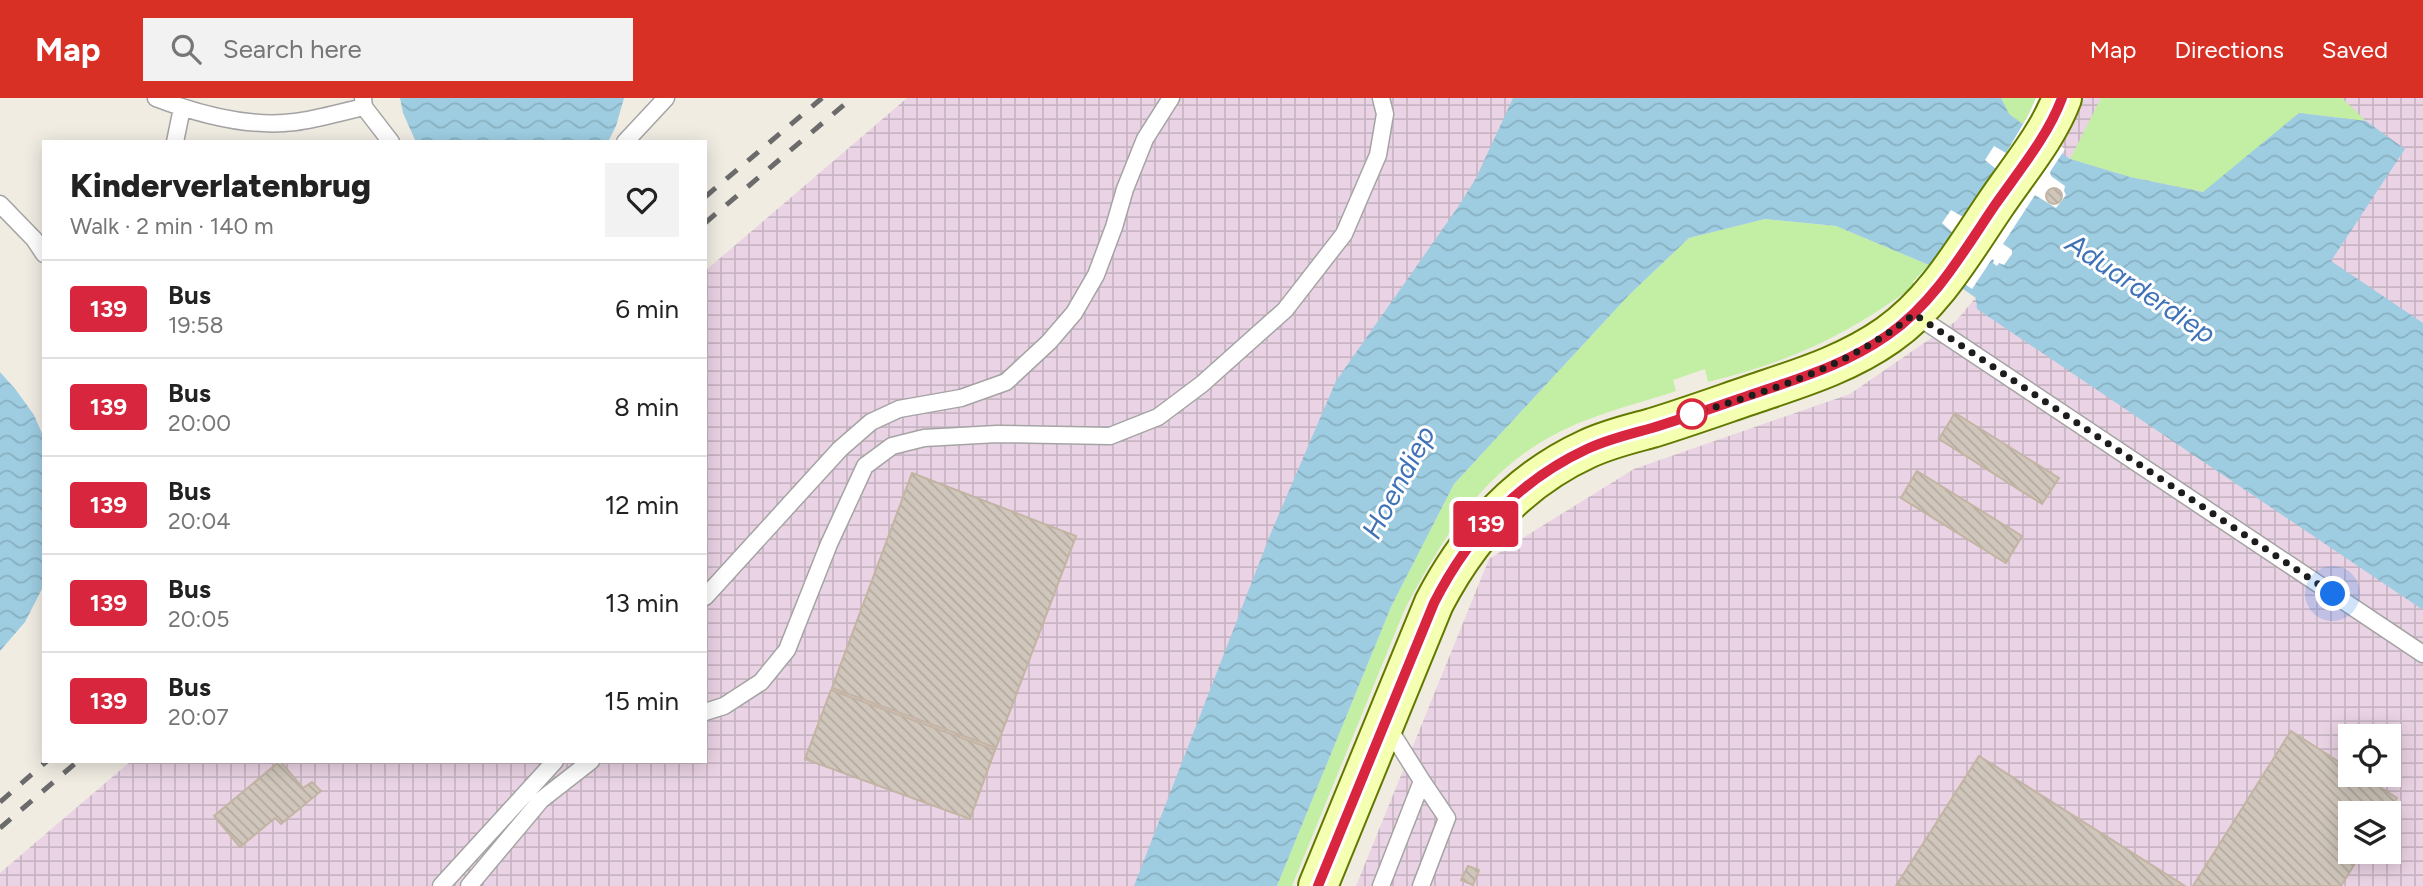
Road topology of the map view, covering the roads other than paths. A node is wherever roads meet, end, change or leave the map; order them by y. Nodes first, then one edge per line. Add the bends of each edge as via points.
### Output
1 (156, 98) edge
2 (666, 98) edge
3 (1171, 98) edge
4 (1381, 98) edge
5 (2062, 98) edge
6 (364, 102) edge
7 (182, 108) junction
8 (175, 140) edge
9 (390, 140) edge
10 (627, 140) edge
11 (0, 204) edge
12 (42, 251) edge
13 (1914, 314) junction
14 (707, 595) edge
15 (2423, 654) edge
16 (707, 711) edge
17 (1384, 721) junction
18 (553, 763) edge
19 (588, 763) edge
20 (1422, 780) junction
21 (441, 886) edge
22 (469, 886) edge
23 (1318, 886) edge
24 (1381, 886) edge
25 (1421, 886) edge

1 - 7 lane
2 - 10 lane
3 - 14 lane via 1145,139 1096,275 1074,313 1049,342 1006,382 961,398 899,409 871,422 840,449
4 - 16 lane via 1385,114 1378,155 1344,234 1285,310 1202,384 1158,416 1110,436 997,434 924,438 892,446 865,466 787,650 761,682
5 - 13 main road via 2043,134 1941,286
6 - 7 lane via 293,122 248,122
6 - 9 lane
7 - 8 lane
11 - 12 lane
13 - 15 lane
13 - 17 main road via 1888,335 1833,366 1588,448 1530,483 1474,537 1452,569
17 - 20 lane
17 - 23 main road
18 - 21 lane
19 - 22 lane via 541,800
20 - 24 lane
20 - 25 lane via 1447,818

